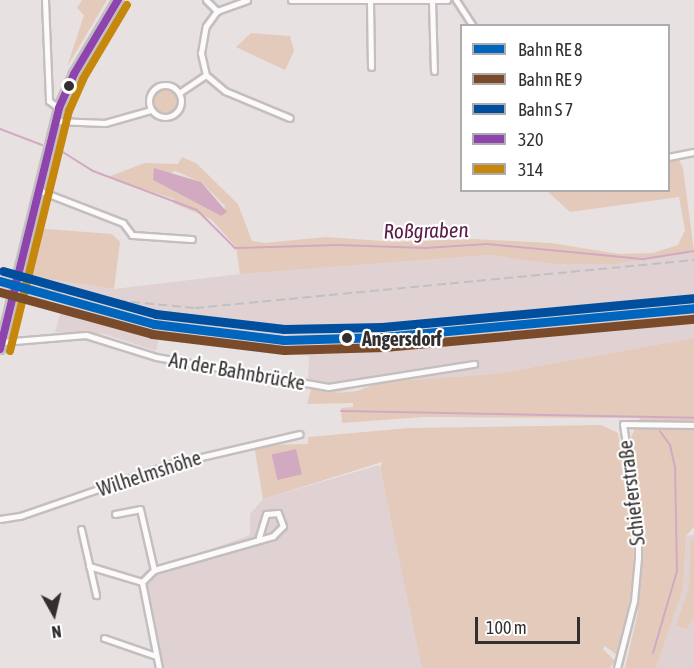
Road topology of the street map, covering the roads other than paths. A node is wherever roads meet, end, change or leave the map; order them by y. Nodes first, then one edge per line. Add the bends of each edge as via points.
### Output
1 (45, 0) edge
2 (118, 0) edge
3 (206, 0) edge
4 (247, 0) edge
5 (294, 0) edge
6 (447, 0) edge
7 (456, 0) edge
8 (331, 1) edge
9 (432, 1) edge
10 (370, 2) junction
11 (217, 11) junction
12 (472, 24) edge
13 (371, 67) dead end
14 (434, 71) dead end
15 (206, 75) junction
16 (179, 93) junction
17 (58, 108) junction
18 (151, 110) junction
19 (290, 118) dead end
20 (55, 121) junction
21 (694, 152) edge
22 (670, 157) edge
23 (37, 190) junction
24 (192, 239) dead end
25 (1, 346) edge
26 (474, 364) dead end
27 (694, 425) edge
28 (300, 434) dead end
29 (115, 514) dead end
30 (0, 519) edge
31 (81, 529) dead end
32 (259, 537) junction
33 (89, 566) junction
34 (154, 570) junction
35 (142, 582) junction
36 (96, 595) dead end
37 (104, 638) dead end
38 (156, 656) junction
39 (159, 668) edge
40 (617, 668) edge

1 - 17 street via 49,101
2 - 17 main road
3 - 11 street
4 - 11 street
5 - 8 street
6 - 9 street
7 - 12 street
8 - 10 street
9 - 10 street
9 - 14 street
10 - 13 street
11 - 15 street via 201,40
15 - 16 street
15 - 19 street via 225,91
16 - 18 street via 180,108 173,115 163,117
16 - 18 street via 168,85 154,88 148,99
17 - 20 main road
18 - 20 street via 105,123 73,125
20 - 23 main road
21 - 22 street
23 - 24 street via 123,223 132,235
23 - 25 main road
25 - 26 street, An der Bahnbrücke via 86,335 156,357 328,387
27 - 40 street, Schieferstraße via 623,424 638,521 638,558 634,601
28 - 30 street, Wilhelmshöhe via 181,461 20,516
29 - 34 street via 140,509
31 - 33 street
32 - 32 street via 266,514 278,513 284,522 281,529 273,536
32 - 34 street
33 - 35 street
33 - 36 street
34 - 35 street
35 - 38 street
37 - 38 street
38 - 39 street

